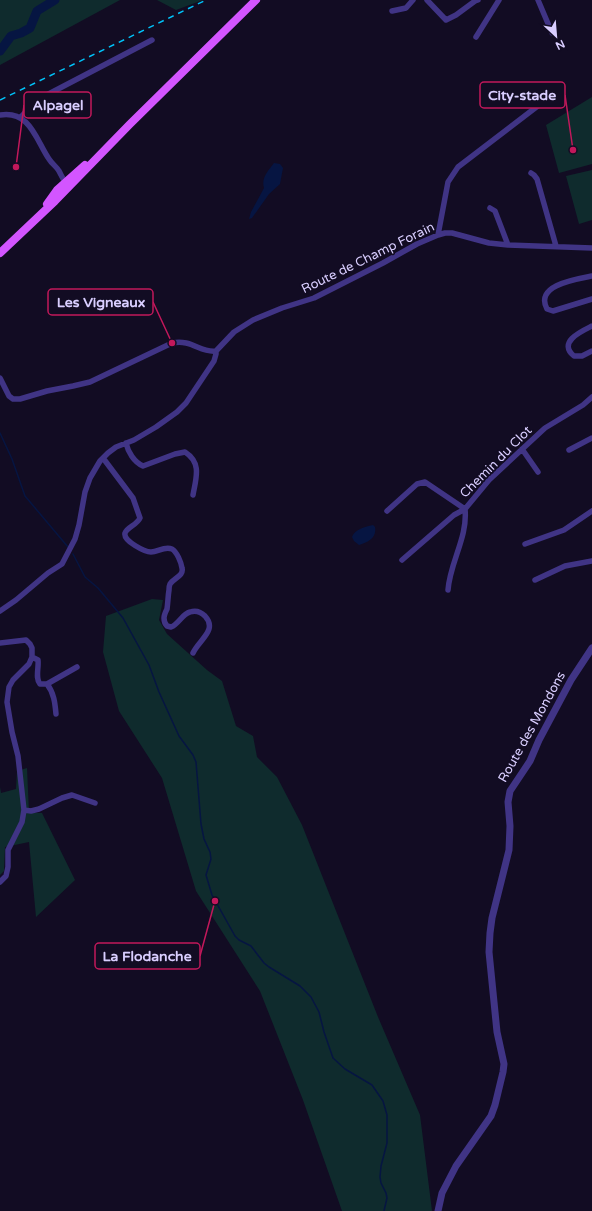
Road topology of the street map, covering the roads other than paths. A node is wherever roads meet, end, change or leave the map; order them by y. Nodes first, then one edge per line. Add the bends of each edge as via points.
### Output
1 (256, 0) edge
2 (413, 0) edge
3 (427, 0) edge
4 (478, 0) edge
5 (499, 0) edge
6 (538, 0) edge
7 (392, 11) dead end
8 (552, 33) dead end
9 (476, 37) dead end
10 (152, 40) dead end
11 (556, 92) dead end
12 (0, 115) edge
13 (21, 118) junction
14 (531, 173) dead end
15 (71, 178) junction
16 (490, 208) dead end
17 (21, 232) junction
18 (438, 235) junction
19 (508, 245) junction
20 (556, 246) junction
21 (592, 248) edge
22 (0, 253) edge
23 (592, 276) edge
24 (592, 300) edge
25 (592, 326) edge
26 (216, 351) junction
27 (592, 351) edge
28 (0, 378) edge
29 (592, 397) edge
30 (592, 438) edge
31 (126, 443) junction
32 (522, 449) junction
33 (569, 450) dead end
34 (103, 458) junction
35 (538, 472) dead end
36 (192, 495) dead end
37 (464, 509) junction
38 (387, 511) dead end
39 (592, 511) edge
40 (526, 544) dead end
41 (402, 560) dead end
42 (592, 561) edge
43 (535, 580) dead end
44 (448, 590) dead end
45 (0, 611) edge
46 (0, 643) edge
47 (592, 648) edge
48 (194, 653) dead end
49 (32, 657) junction
50 (77, 667) dead end
51 (47, 684) junction
52 (56, 714) dead end
53 (95, 803) dead end
54 (24, 810) junction
55 (0, 882) edge
56 (438, 1211) edge

1 - 15 main road
2 - 7 street via 406,8
3 - 4 street via 446,20
5 - 9 street
6 - 8 street
10 - 13 street via 37,100
11 - 18 street via 458,167 448,182
12 - 13 street via 8,114
13 - 15 street via 58,170
14 - 20 street via 537,179
15 - 17 main road
15 - 17 main road via 55,201
16 - 19 street via 495,211
17 - 22 main road
18 - 19 street, Route de Champ Forain via 452,233 489,243
18 - 26 street, Route de Champ Forain via 314,298 253,320 234,332
19 - 20 street, Route de Champ Forain
20 - 21 street, Route de Champ Forain
23 - 24 street via 559,284 547,293 544,301 547,309 553,311
25 - 27 street via 576,334 568,345 574,356 582,356
26 - 28 street via 208,351 188,343 172,343 90,382 20,399 9,396
26 - 31 street via 214,361 186,403 156,427
29 - 32 street, Chemin du Clot via 545,428
30 - 33 street
31 - 34 street via 116,447
31 - 36 street via 132,456 143,466 175,454 185,452 191,456 197,468
32 - 35 street
32 - 37 street, Chemin du Clot via 489,480
34 - 45 street via 90,478 75,539 62,564
34 - 48 street via 133,498 140,518 125,533 127,539 148,551 165,548 172,550 182,566 180,575 169,586 164,618 167,626 175,626 192,611 198,611 210,621 208,632
37 - 38 street via 425,482 418,484
37 - 41 street
37 - 44 street, Chemin du Clot via 465,524 449,578
39 - 40 street via 564,530
42 - 43 street via 565,566
46 - 49 street via 26,640 32,648
47 - 56 street, Route des Mondons via 571,680 530,761 510,791 509,850 492,918 489,952 503,1072 491,1116 456,1166 442,1193
49 - 51 street via 38,660 38,681 40,684
49 - 54 street via 29,664 13,680 7,702 18,756
50 - 51 street
51 - 52 street via 55,701
53 - 54 street via 72,795 39,809
54 - 55 street via 22,822 8,850 6,876

